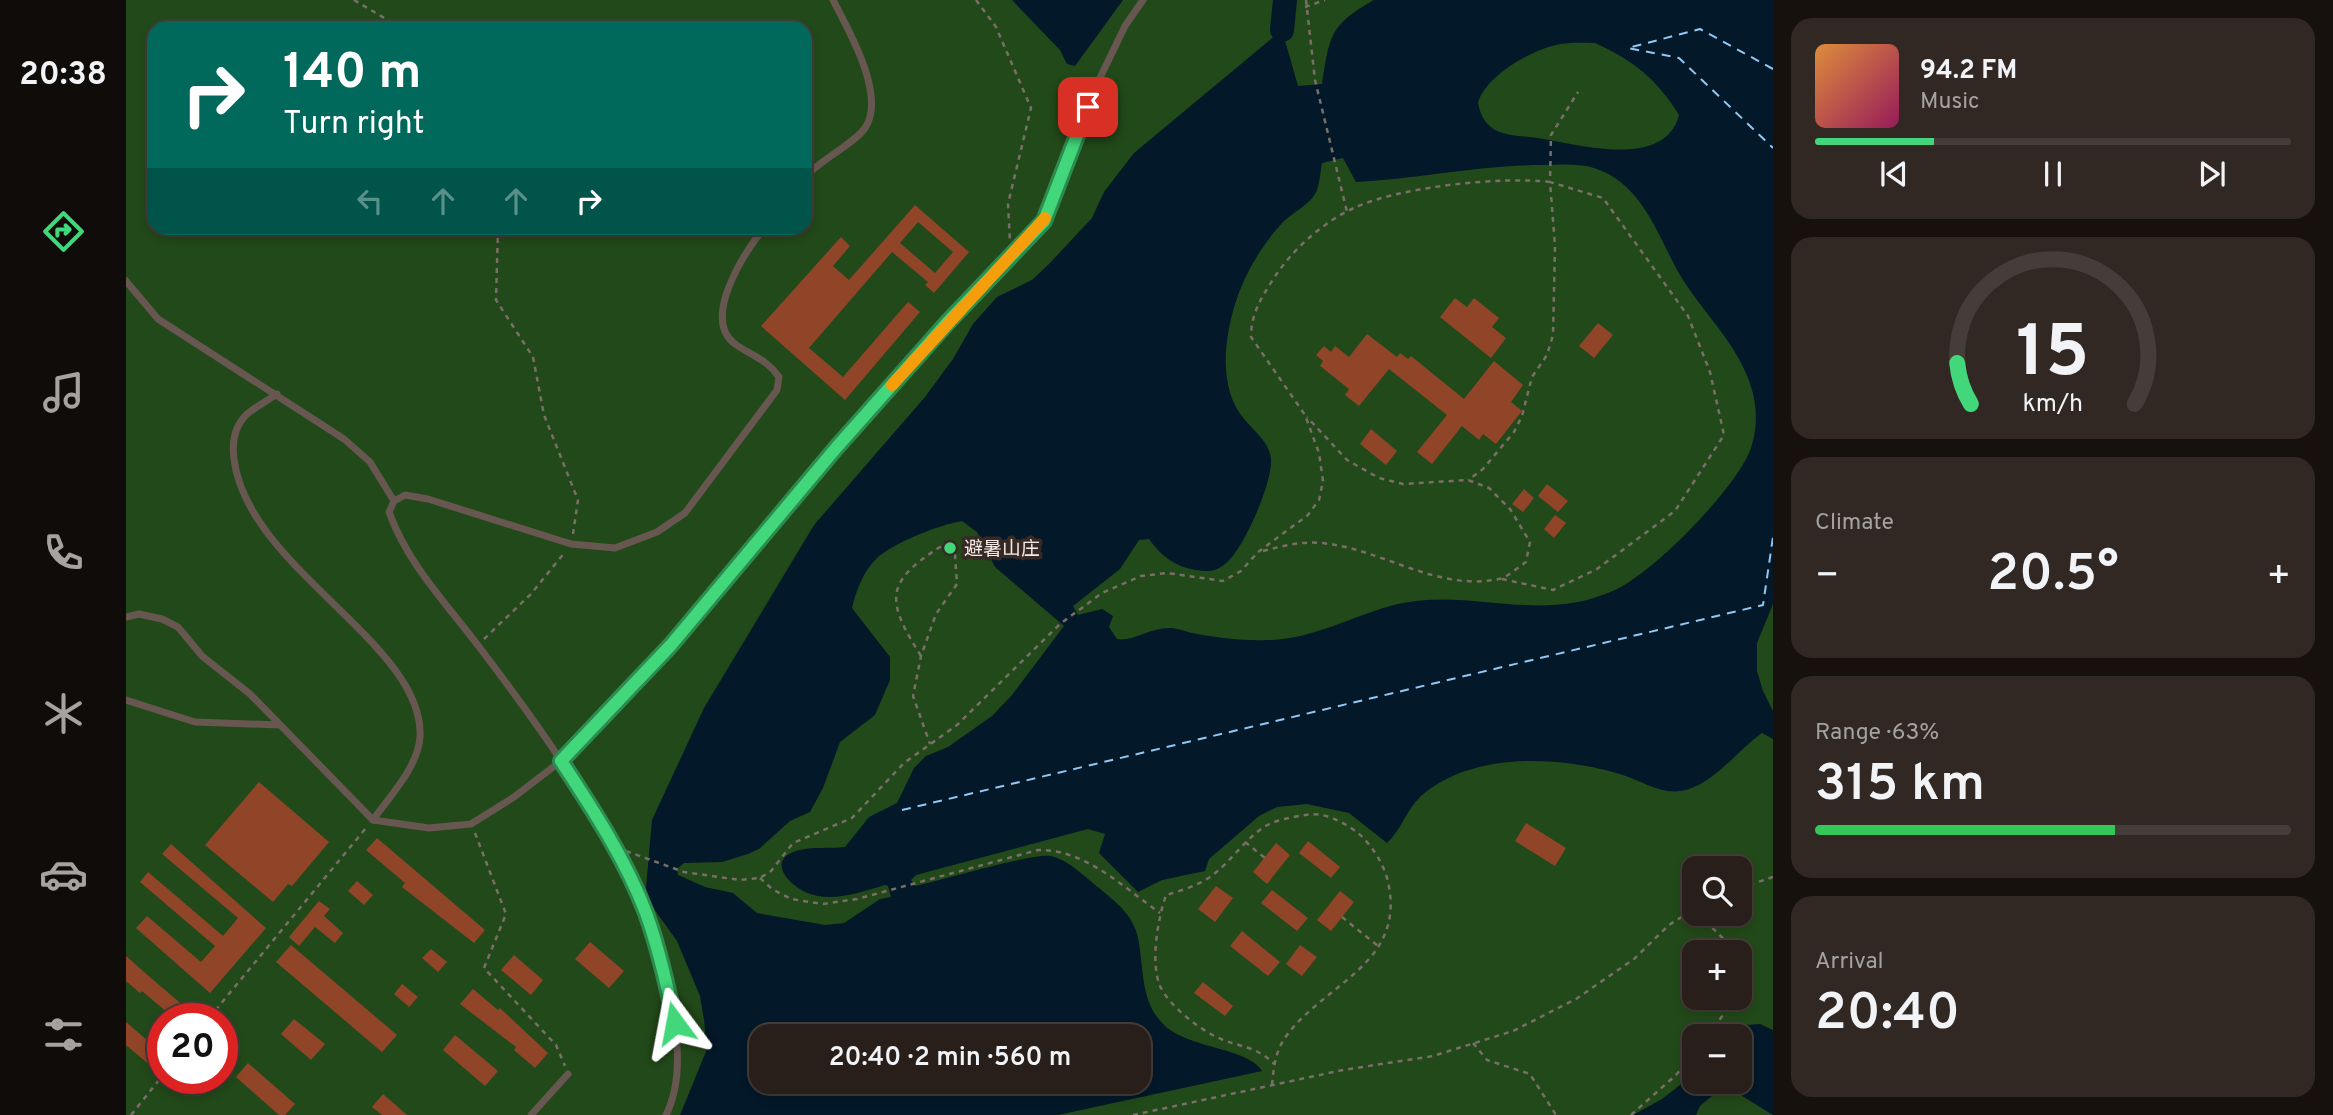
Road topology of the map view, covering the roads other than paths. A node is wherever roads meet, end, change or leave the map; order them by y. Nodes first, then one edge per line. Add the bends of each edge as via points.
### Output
1 (833, 0) edge
2 (1143, 0) edge
3 (812, 171) edge
4 (760, 235) edge
5 (126, 281) edge
6 (277, 394) junction
7 (394, 501) junction
8 (126, 617) edge
9 (126, 700) edge
10 (280, 725) junction
11 (561, 761) junction
12 (373, 820) junction
13 (568, 1074) road end
14 (531, 1115) edge
15 (666, 1115) edge

1 - 3 lane via 863,58 871,104 865,128
2 - 11 lane via 1097,84 1044,221 836,448 671,645
4 - 7 lane via 725,296 720,320 722,332 735,344 771,365 779,377 777,390 685,513 657,532 615,548 571,544 428,499 405,495
5 - 6 lane via 158,319
6 - 7 lane via 370,462
6 - 12 lane via 245,416 232,441 237,482 264,532 389,662 409,693 420,722 420,740 408,772
7 - 11 lane via 388,512 398,538 425,581 478,645
8 - 10 lane via 139,614 178,627 202,656
9 - 10 lane via 195,722
10 - 12 lane
11 - 12 lane via 471,824 429,828
11 - 15 lane via 645,911 662,965 675,1023 678,1067
13 - 14 lane

